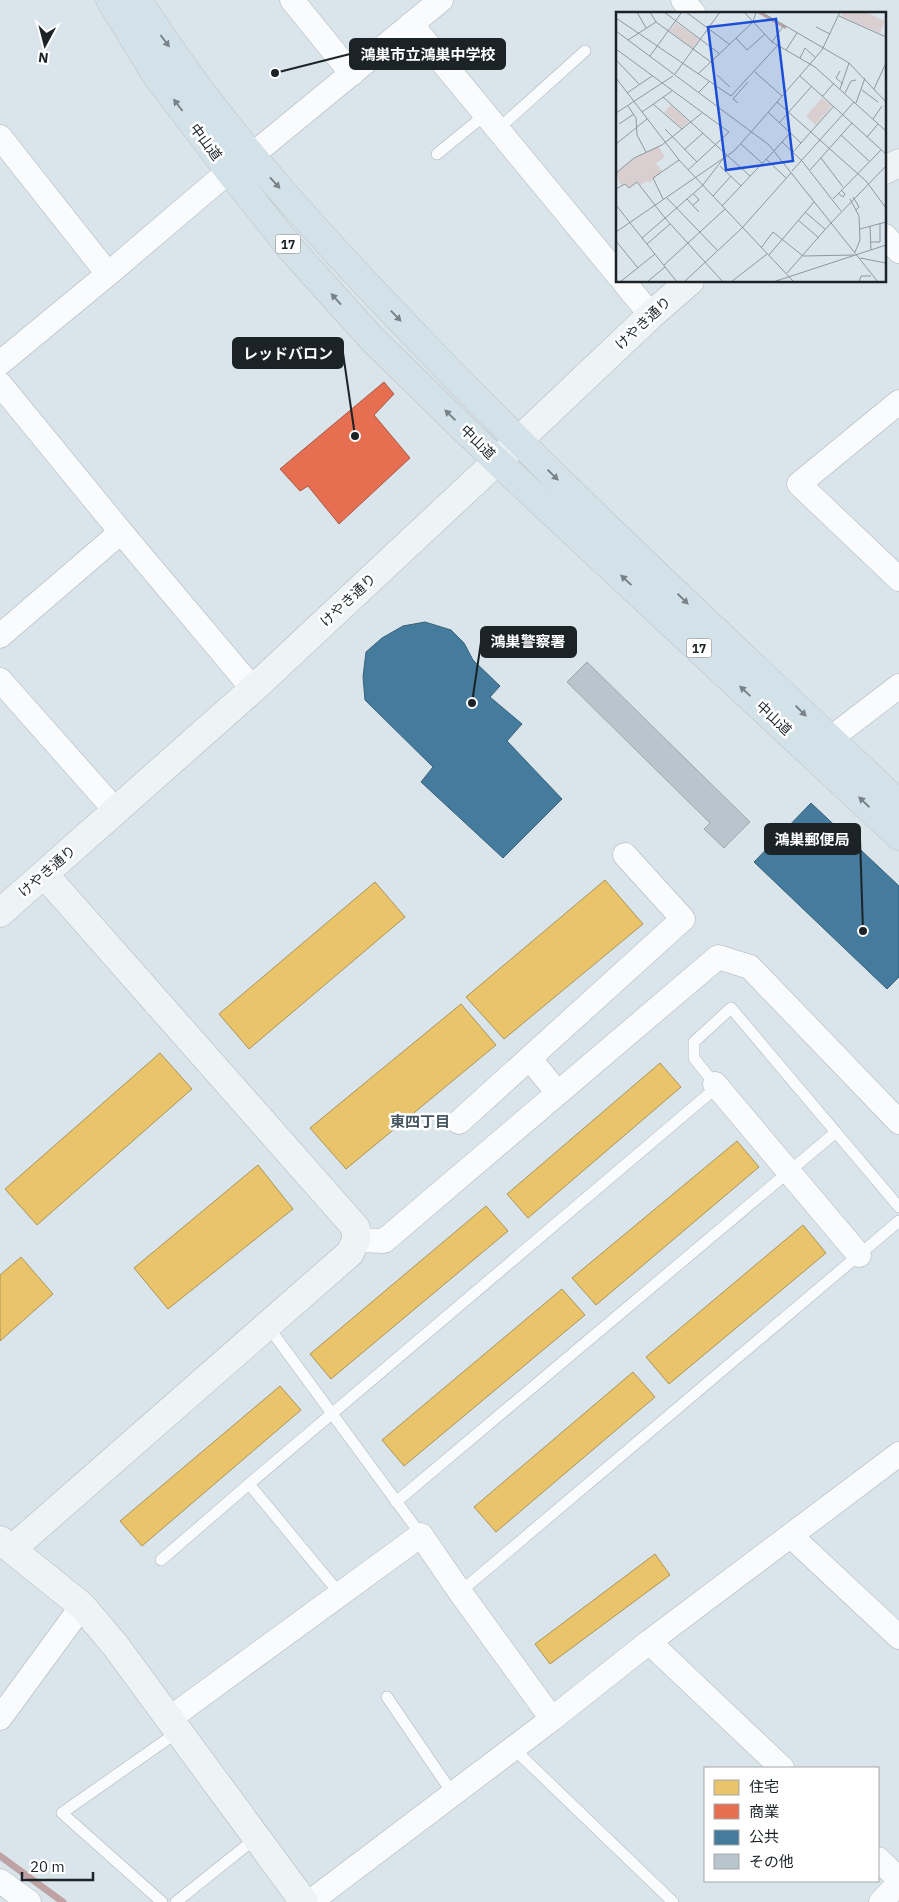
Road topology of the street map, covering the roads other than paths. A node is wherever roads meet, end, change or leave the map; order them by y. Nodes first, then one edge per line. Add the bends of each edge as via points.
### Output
1 (110, 0) edge
2 (138, 0) edge
3 (292, 0) edge
4 (441, 0) edge
5 (683, 0) edge
6 (692, 12) edge
7 (411, 24) junction
8 (585, 51) dead end
9 (352, 74) junction
10 (492, 122) junction
11 (0, 136) edge
12 (437, 154) dead end
13 (251, 156) junction
14 (899, 163) edge
15 (886, 170) edge
16 (229, 171) junction
17 (886, 237) edge
18 (899, 251) edge
19 (616, 273) edge
20 (108, 274) junction
21 (624, 282) edge
22 (689, 282) edge
23 (651, 315) junction
24 (0, 363) edge
25 (0, 384) edge
26 (899, 402) edge
27 (518, 441) junction
28 (497, 461) junction
29 (120, 532) junction
30 (899, 579) edge
31 (0, 636) edge
32 (0, 680) edge
33 (899, 686) edge
34 (253, 689) junction
35 (830, 739) junction
36 (899, 804) edge
37 (116, 811) junction
38 (899, 836) edge
39 (625, 855) dead end
40 (44, 874) junction
41 (0, 913) edge
42 (530, 1059) junction
43 (715, 1084) junction
44 (557, 1092) junction
45 (460, 1122) dead end
46 (899, 1122) edge
47 (836, 1132) junction
48 (789, 1172) junction
49 (899, 1207) edge
50 (899, 1221) edge
51 (356, 1240) junction
52 (859, 1255) junction
53 (267, 1325) junction
54 (332, 1414) junction
55 (899, 1454) edge
56 (249, 1484) junction
57 (396, 1502) junction
58 (421, 1535) junction
59 (791, 1536) junction
60 (6, 1545) edge
61 (161, 1560) dead end
62 (460, 1592) junction
63 (340, 1594) junction
64 (82, 1606) junction
65 (899, 1637) edge
66 (649, 1642) junction
67 (387, 1697) dead end
68 (0, 1718) edge
69 (552, 1719) junction
70 (174, 1725) junction
71 (512, 1748) junction
72 (781, 1767) edge
73 (453, 1794) junction
74 (256, 1838) junction
75 (879, 1860) edge
76 (0, 1881) edge
77 (899, 1881) edge
78 (29, 1902) edge
79 (162, 1902) edge
80 (176, 1902) edge
81 (304, 1902) edge
82 (310, 1902) edge
83 (673, 1902) edge
84 (881, 1902) edge

16 -> 1 highway, 中山道 / 17 via 156,75
2 -> 13 highway, 中山道 / 17 via 157,31
3 - 9 street
4 - 7 street
5 - 6 street
7 - 9 street
7 - 10 street
8 - 10 lane
9 - 13 street
10 - 12 lane
10 - 19 street
11 - 20 street
13 -> 27 highway, 中山道 / 17 via 371,290
14 - 15 street
16 - 20 street
28 -> 16 highway, 中山道 / 17 via 372,339 292,250
17 - 18 street
20 - 24 street
21 - 23 street
22 - 23 street, けやき通り
23 - 27 street, けやき通り
25 - 29 street
26 - 30 street via 799,484
27 - 28 street, けやき通り
27 -> 35 highway, 中山道 / 17
28 - 34 street, けやき通り
38 -> 28 highway, 中山道 / 17
29 - 31 street
29 - 34 street
32 - 37 street
33 - 35 street
34 - 37 street, けやき通り
35 - 36 highway, 中山道 / 17
37 - 40 street, けやき通り
39 - 42 street via 683,918
40 - 41 street, けやき通り
40 - 51 street via 356,1228
42 - 44 street
42 - 45 street
43 - 47 lane via 694,1058 694,1042 731,1008
43 - 48 street
43 - 54 lane via 717,1087
44 - 46 street via 718,957 750,967
44 - 51 street via 384,1241
47 - 48 lane
47 - 49 lane
48 - 52 street
48 - 57 lane
50 - 52 lane
51 - 53 street via 350,1253
52 - 62 lane
53 - 54 lane
53 - 60 street
54 - 56 lane
54 - 57 lane
55 - 59 street
56 - 61 lane
56 - 63 lane
57 - 58 lane
58 - 62 street
58 - 63 street
59 - 65 street
59 - 66 street
60 - 64 street
62 - 69 street
63 - 70 street
64 - 68 street
64 - 70 street
66 - 69 street
66 - 72 street
67 - 73 lane
69 - 71 street
70 - 74 street
70 - 79 lane via 62,1813
71 - 73 street
71 - 83 lane
73 - 82 street
74 - 80 lane
74 - 81 street
75 - 77 street
76 - 78 street
77 - 84 street

